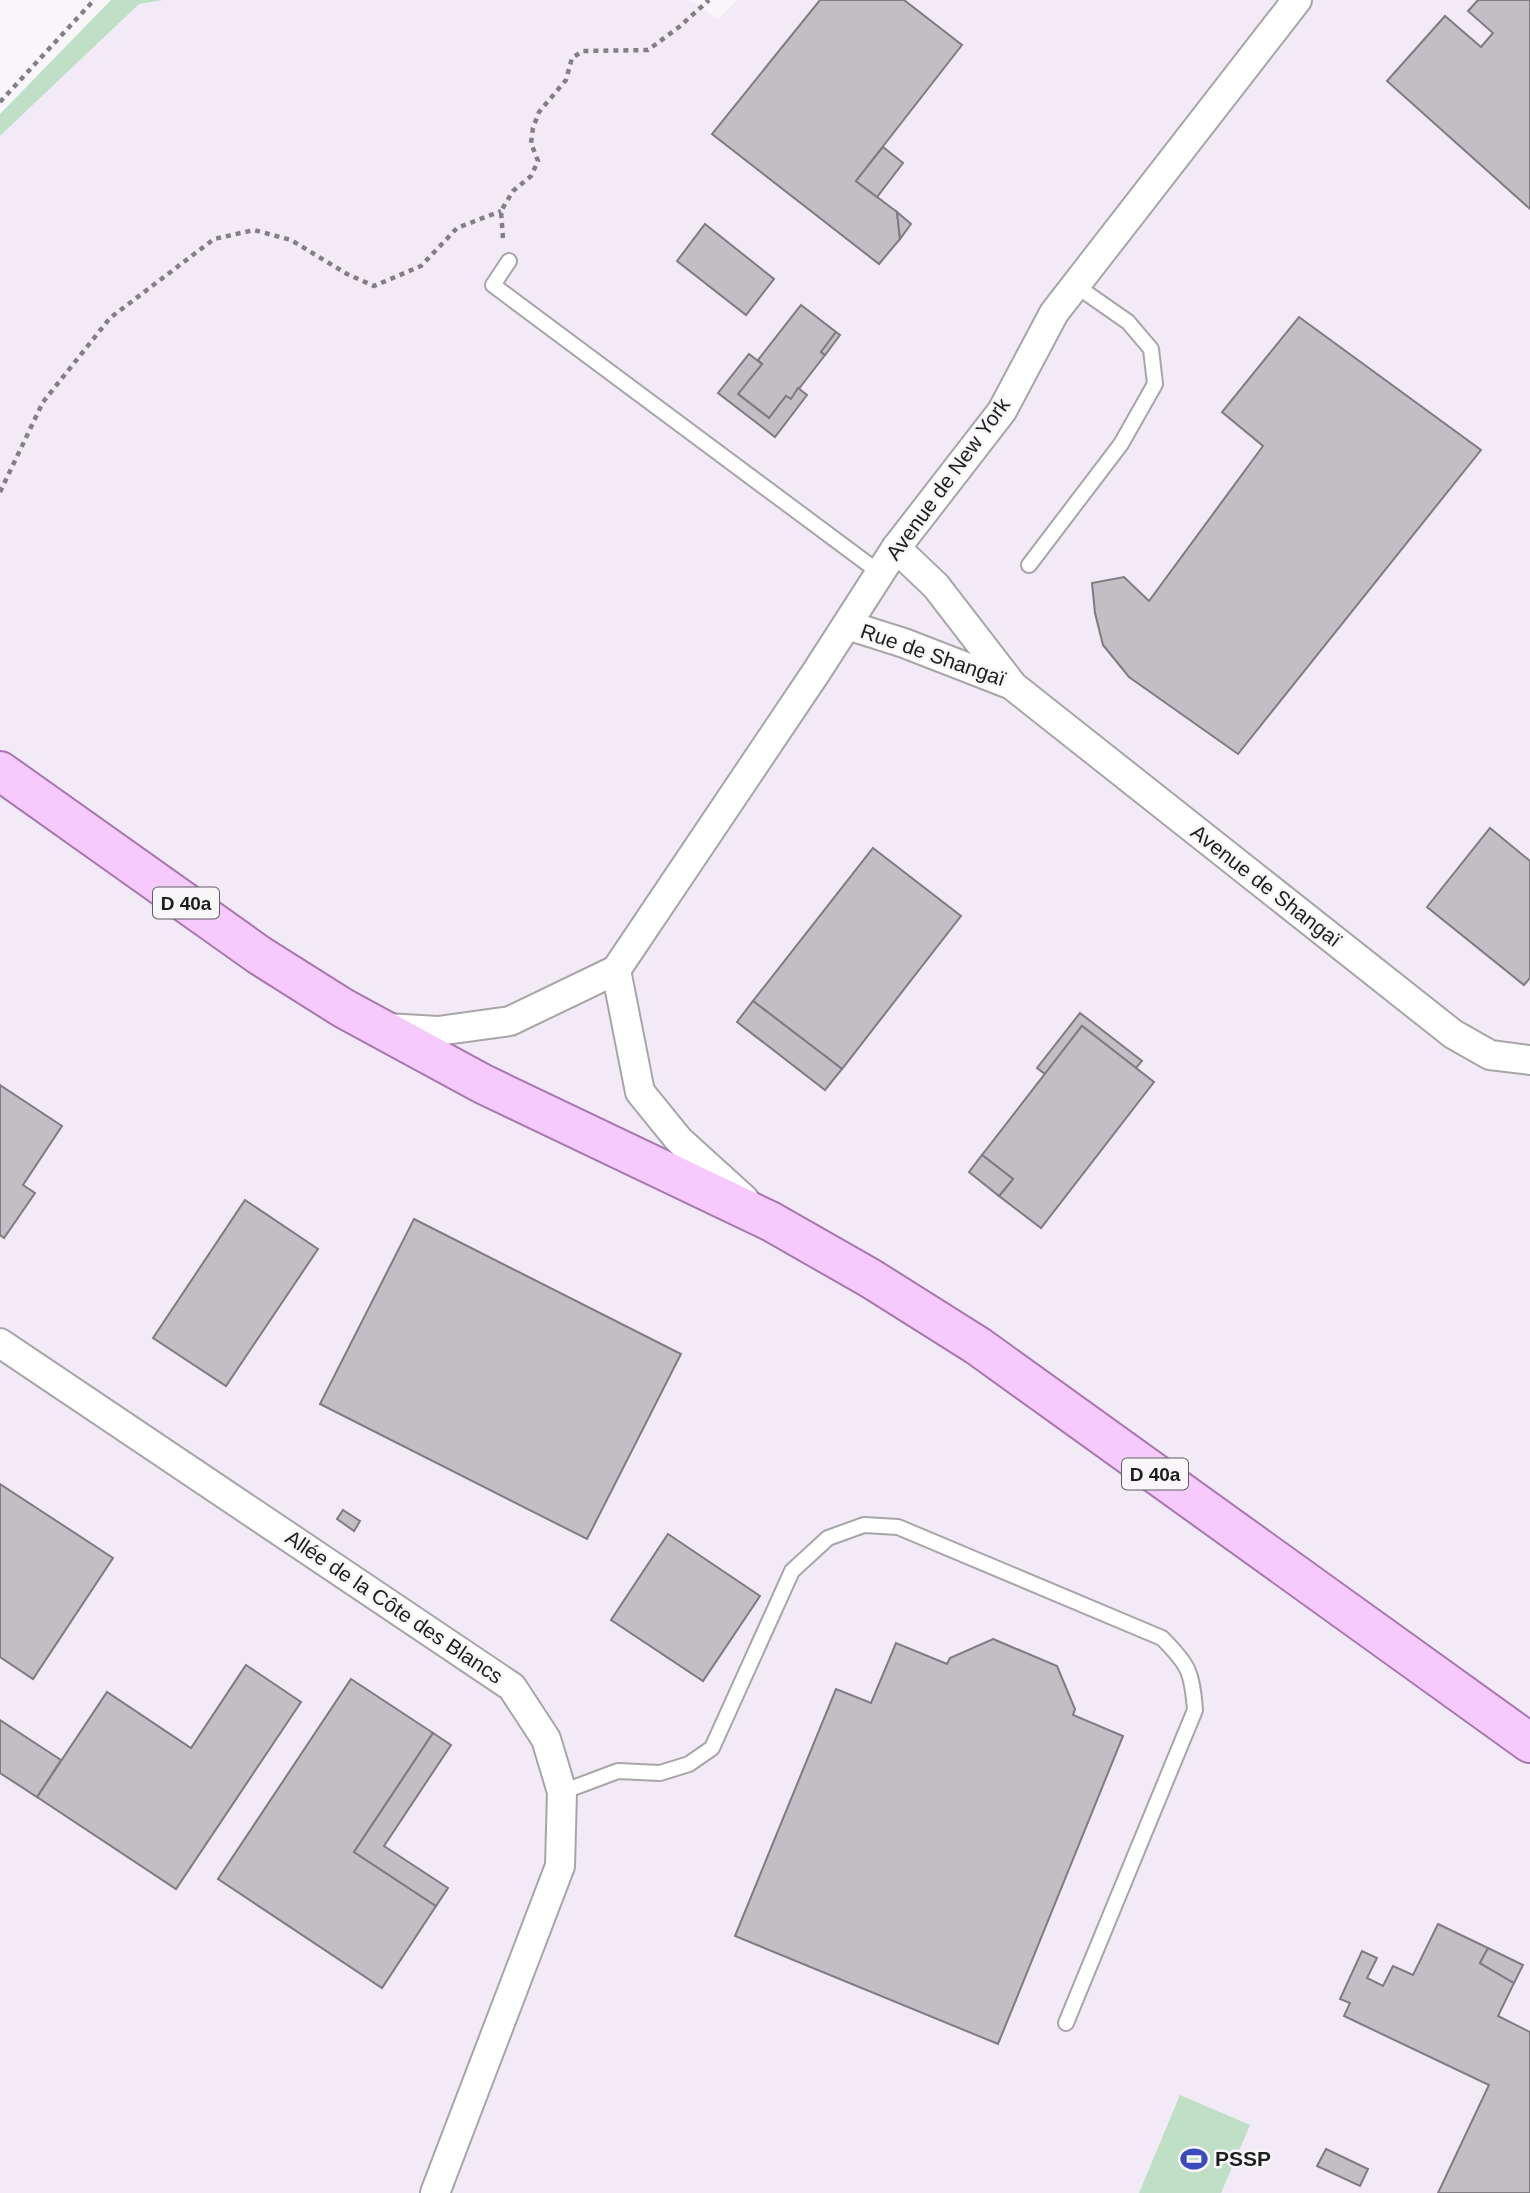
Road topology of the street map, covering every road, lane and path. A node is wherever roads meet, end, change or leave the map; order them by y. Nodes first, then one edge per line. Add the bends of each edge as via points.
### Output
1 (94, 0) edge
2 (709, 0) edge
3 (1297, 0) edge
4 (0, 102) edge
5 (501, 211) junction
6 (509, 261) joint
7 (1075, 285) junction
8 (0, 492) edge
9 (896, 548) junction
10 (1029, 565) dead end
11 (880, 573) junction
12 (847, 625) junction
13 (1013, 686) junction
14 (0, 771) edge
15 (616, 970) junction
16 (376, 1027) junction
17 (1530, 1060) edge
18 (770, 1221) junction
19 (0, 1343) edge
20 (1530, 1743) edge
21 (562, 1792) junction
22 (1066, 2024) dead end
23 (435, 2193) edge

1 - 4 path
2 - 5 path via 648,50 583,51 572,58 566,80 539,112 533,128 531,143 537,161 531,176 513,191
3 - 7 street, Avenue de New York
5 - 6 path
5 - 8 path via 457,228 421,266 374,286 291,240 254,230 214,240 110,318 43,402
6 - 11 lane via 493,285
7 - 9 street, Avenue de New York via 1054,313 1002,411
7 - 10 lane via 1128,322 1151,349 1154,384 1121,444
9 - 11 street, Avenue de New York
9 - 13 street, Rue de Shangaï via 936,586
11 - 12 street, Avenue de New York
12 - 13 street, Rue de Shangaï
12 - 15 street, Avenue de New York
13 - 17 street, Avenue de Shangaï via 1453,1034 1490,1055
14 - 16 main road, D 40a via 259,955
15 - 16 street via 510,1021 438,1031
15 - 18 street via 640,1092 679,1140
16 - 18 main road, D 40a via 483,1084
18 - 20 main road, D 40a via 978,1346
19 - 21 street, Allée de la Côte des Blancs via 512,1687 546,1740
21 - 22 lane via 618,1771 660,1773 689,1764 712,1748 792,1571 828,1538 864,1525 898,1527 1162,1637 1182,1658 1193,1681 1195,1710
21 - 23 street, Allée de la Côte des Blancs via 560,1866

